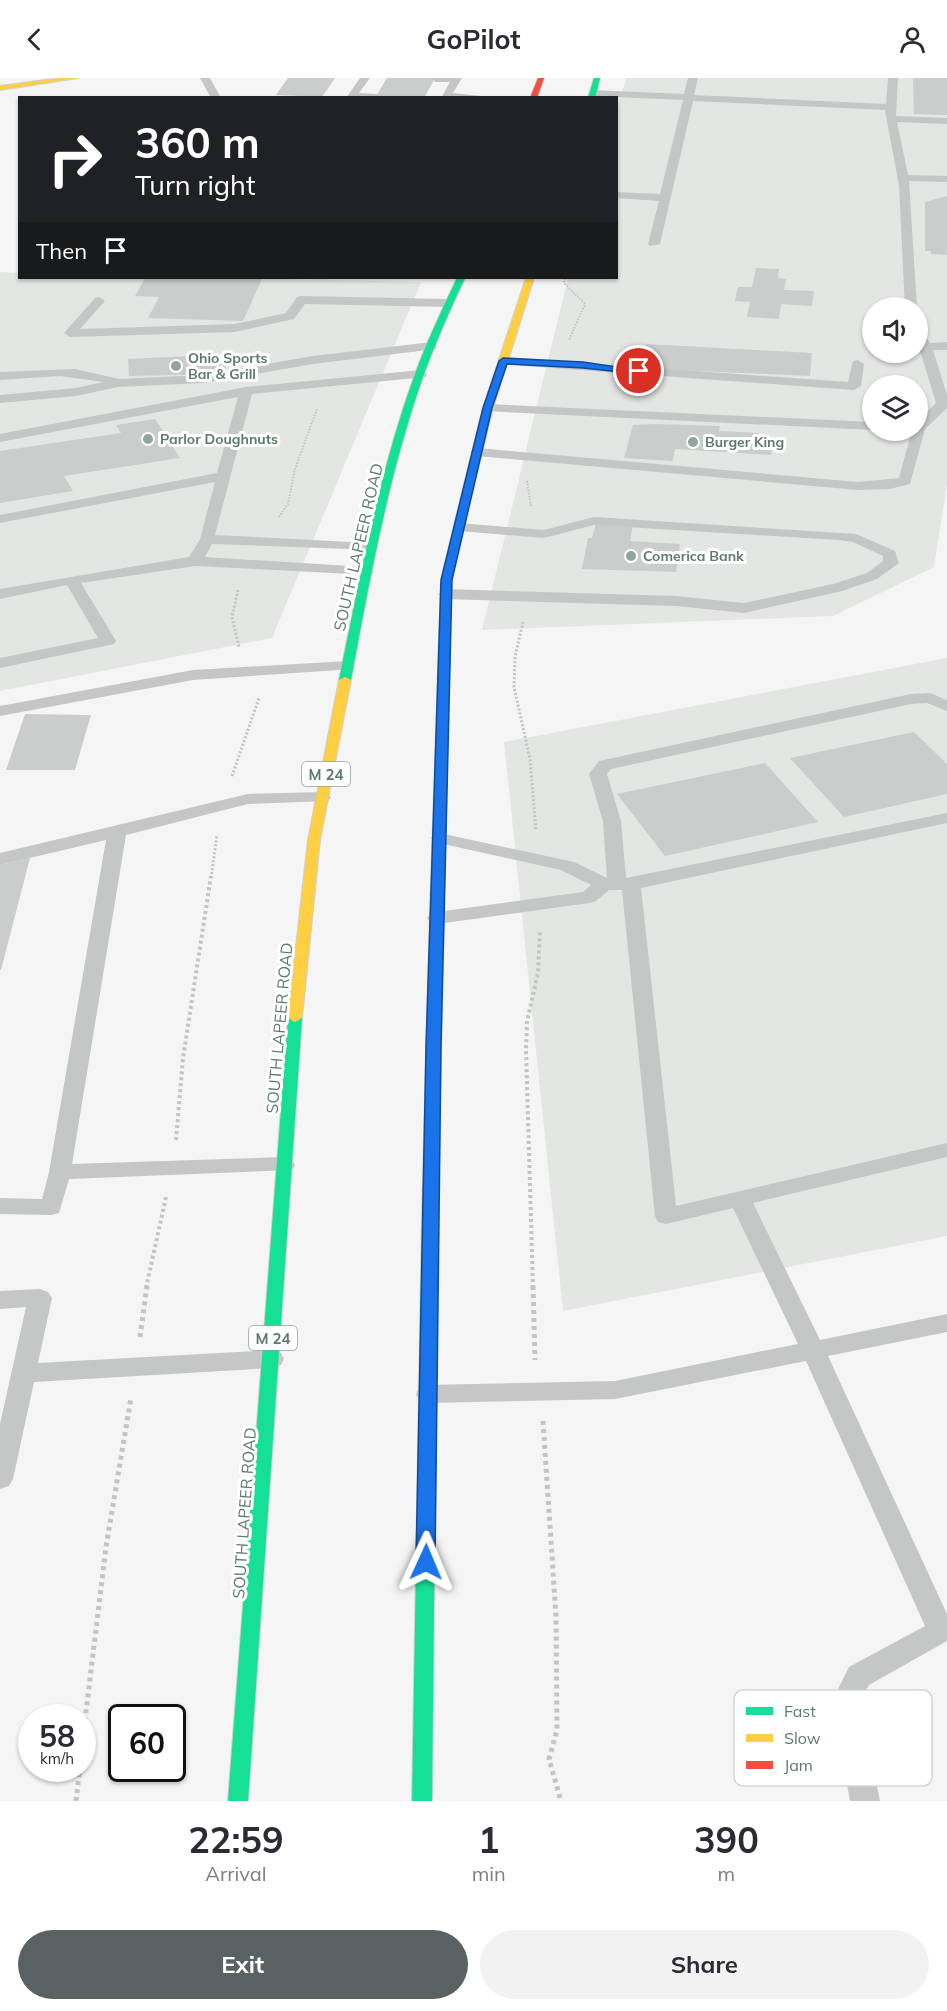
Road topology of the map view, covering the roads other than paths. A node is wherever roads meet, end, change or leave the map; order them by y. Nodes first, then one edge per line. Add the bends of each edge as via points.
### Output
1 (75, 78) edge
2 (206, 78) edge
3 (541, 78) edge
4 (597, 78) edge
5 (693, 78) edge
6 (893, 78) edge
7 (435, 79) edge
8 (457, 79) edge
9 (363, 82) edge
10 (383, 87) dead end
11 (0, 88) edge
12 (430, 89) dead end
13 (448, 94) edge
14 (592, 95) edge
15 (215, 96) edge
16 (353, 96) edge
17 (472, 96) edge
18 (535, 96) edge
19 (687, 97) junction
20 (893, 106) junction
21 (892, 119) junction
22 (947, 121) edge
23 (903, 178) junction
24 (947, 179) edge
25 (618, 195) edge
26 (666, 198) junction
27 (654, 244) dead end
28 (460, 279) edge
29 (530, 279) edge
30 (910, 297) edge
31 (99, 301) dead end
32 (448, 303) junction
33 (928, 342) edge
34 (432, 346) junction
35 (947, 346) edge
36 (928, 359) edge
37 (503, 361) junction
38 (858, 364) dead end
39 (421, 374) junction
40 (0, 376) edge
41 (118, 383) junction
42 (246, 391) junction
43 (0, 399) edge
44 (488, 408) junction
45 (928, 418) edge
46 (862, 425) edge
47 (0, 438) edge
48 (915, 441) edge
49 (477, 452) junction
50 (221, 477) junction
51 (0, 519) edge
52 (459, 527) junction
53 (207, 539) junction
54 (371, 547) junction
55 (195, 561) junction
56 (366, 572) junction
57 (71, 580) junction
58 (0, 594) edge
59 (446, 594) junction
60 (0, 663) edge
61 (347, 666) junction
62 (947, 706) edge
63 (0, 711) edge
64 (322, 797) junction
65 (945, 821) edge
66 (117, 832) junction
67 (439, 838) junction
68 (0, 859) edge
69 (617, 884) junction
70 (437, 918) junction
71 (947, 1150) edge
72 (284, 1165) junction
73 (60, 1172) junction
74 (739, 1198) junction
75 (0, 1206) edge
76 (0, 1300) edge
77 (947, 1323) edge
78 (922, 1328) junction
79 (947, 1338) edge
80 (813, 1350) junction
81 (272, 1359) junction
82 (24, 1373) junction
83 (428, 1394) junction
84 (0, 1479) edge
85 (852, 1690) edge
86 (862, 1786) edge
87 (237, 1801) edge
88 (422, 1801) edge
89 (865, 1801) edge

1 - 11 main road
2 - 15 lane
3 - 18 main road
4 - 14 main road
5 - 19 lane
6 - 20 lane
7 - 8 lane
8 - 13 lane
9 - 10 lane
9 - 16 lane
12 - 13 lane
13 - 17 lane
14 - 19 lane
19 - 20 lane
19 - 26 lane
20 - 21 lane
21 - 22 lane
21 - 23 lane
23 - 24 lane
23 - 30 lane
25 - 26 lane
26 - 27 lane
28 - 32 main road, SOUTH LAPEER ROAD / M 24
29 - 37 main road
31 - 32 lane via 70,333 235,328 290,316 301,300
32 - 34 main road, SOUTH LAPEER ROAD / M 24
33 - 35 lane
34 - 39 main road, SOUTH LAPEER ROAD / M 24
34 - 41 lane via 313,360 203,379
36 - 45 lane via 943,404
37 - 38 lane via 854,386
37 - 44 main road
39 - 42 lane
39 - 54 main road, SOUTH LAPEER ROAD / M 24
40 - 41 lane via 80,373 103,375
41 - 43 lane via 76,392
42 - 47 lane
42 - 50 lane
44 - 46 lane
44 - 49 main road
48 - 49 lane via 904,481 858,486
49 - 52 main road
50 - 51 lane
50 - 53 lane
52 - 59 main road
52 - 59 lane via 532,533 561,531 594,521 839,536 869,543 890,554 891,563 872,576 837,588 744,608 676,601
53 - 54 lane
53 - 55 lane
54 - 56 main road, SOUTH LAPEER ROAD / M 24
55 - 56 lane
55 - 57 lane
56 - 61 main road, SOUTH LAPEER ROAD / M 24
57 - 58 lane
57 - 60 lane via 108,641
59 - 67 main road
61 - 63 lane via 193,675
61 - 64 main road, SOUTH LAPEER ROAD / M 24
62 - 69 lane via 930,698 911,699 605,765 598,774 612,821
64 - 66 lane via 248,799
64 - 72 main road, SOUTH LAPEER ROAD / M 24 via 296,1004
65 - 69 lane
66 - 68 lane
66 - 73 lane
67 - 69 lane via 567,866
67 - 70 main road
69 - 70 lane via 589,897
69 - 74 lane via 666,1216
70 - 83 main road
71 - 74 lane
72 - 73 lane
72 - 81 main road, SOUTH LAPEER ROAD / M 24
73 - 75 lane via 51,1207
74 - 80 lane
76 - 82 lane via 40,1298
77 - 78 lane
78 - 79 lane
78 - 80 lane
80 - 83 lane via 615,1390
80 - 85 lane via 941,1631 859,1676
81 - 82 lane
81 - 87 main road, SOUTH LAPEER ROAD / M 24
82 - 84 lane
83 - 88 main road
86 - 89 lane

